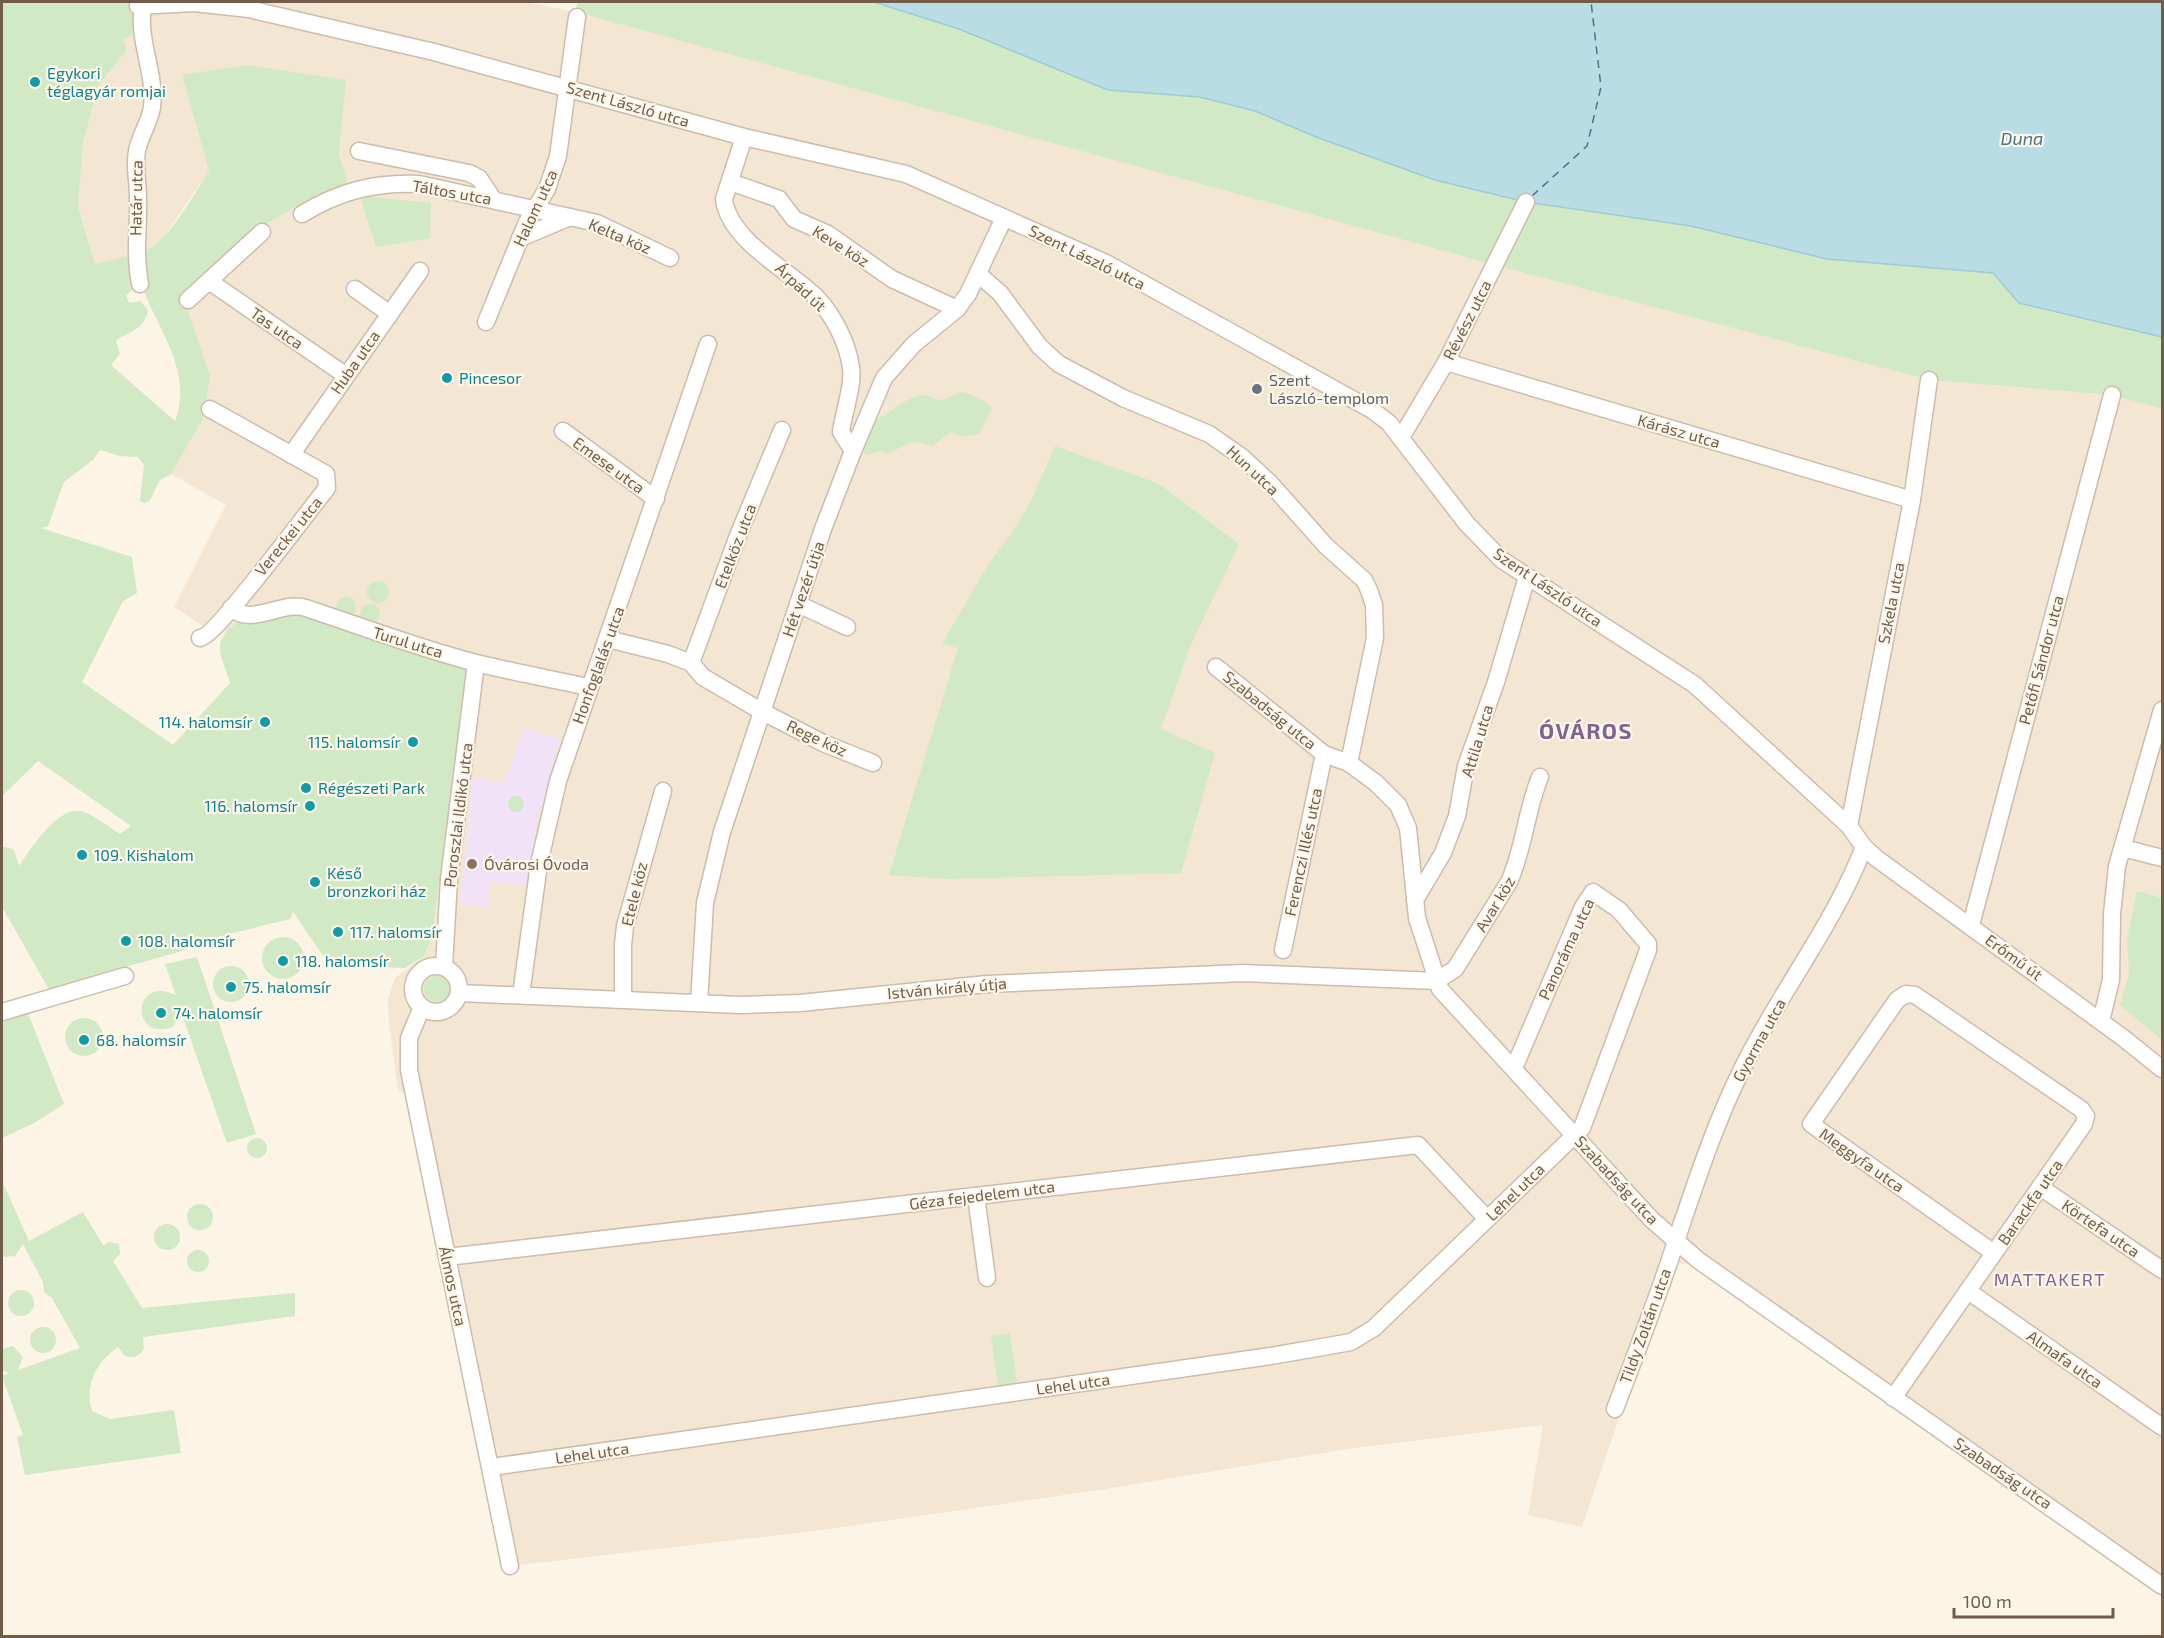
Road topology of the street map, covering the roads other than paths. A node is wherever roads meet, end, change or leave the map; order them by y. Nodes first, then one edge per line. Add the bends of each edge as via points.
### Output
1 (195, 2) edge
2 (245, 5) edge
3 (141, 6) joint
4 (577, 17) dead end
5 (568, 86) junction
6 (744, 136) junction
7 (359, 151) dead end
8 (730, 182) junction
9 (493, 199) junction
10 (1526, 202) dead end
11 (535, 208) junction
12 (302, 214) dead end
13 (571, 217) junction
14 (1004, 218) junction
15 (262, 232) dead end
16 (520, 238) junction
17 (670, 258) dead end
18 (420, 271) dead end
19 (978, 274) junction
20 (209, 281) junction
21 (140, 284) dead end
22 (355, 289) dead end
23 (188, 300) dead end
24 (957, 309) junction
25 (390, 314) junction
26 (486, 322) dead end
27 (708, 344) dead end
28 (1446, 362) junction
29 (345, 375) junction
30 (1929, 380) dead end
31 (2112, 395) dead end
32 (210, 409) dead end
33 (782, 430) dead end
34 (563, 431) dead end
35 (1402, 436) junction
36 (853, 451) junction
37 (291, 455) junction
38 (656, 499) junction
39 (1912, 500) junction
40 (1527, 577) junction
41 (798, 604) junction
42 (231, 608) junction
43 (847, 627) dead end
44 (200, 639) dead end
45 (608, 639) junction
46 (476, 663) junction
47 (691, 663) junction
48 (1216, 667) dead end
49 (588, 687) junction
50 (2163, 710) edge
51 (761, 711) junction
52 (1324, 754) junction
53 (873, 763) dead end
54 (1349, 763) junction
55 (1540, 777) dead end
56 (663, 791) dead end
57 (1849, 826) junction
58 (1864, 847) junction
59 (2122, 848) junction
60 (2163, 858) edge
61 (1415, 900) junction
62 (1971, 926) junction
63 (1283, 950) dead end
64 (444, 967) junction
65 (125, 976) dead end
66 (1436, 981) junction
67 (459, 993) junction
68 (521, 995) junction
69 (623, 999) junction
70 (699, 1003) junction
71 (422, 1007) junction
72 (2, 1012) edge
73 (2101, 1021) junction
74 (1514, 1068) junction
75 (2163, 1069) edge
76 (2084, 1124) joint
77 (1575, 1135) junction
78 (2040, 1187) junction
79 (976, 1196) junction
80 (1486, 1219) junction
81 (1676, 1243) junction
82 (1994, 1253) junction
83 (447, 1257) junction
84 (2163, 1270) edge
85 (987, 1278) dead end
86 (1968, 1291) junction
87 (1893, 1398) junction
88 (1615, 1409) dead end
89 (2163, 1427) edge
90 (492, 1467) junction
91 (510, 1566) dead end
92 (2163, 1586) edge

1 - 2 street, Szent László utca
1 - 3 street, Szent László utca
2 - 5 street, Szent László utca
3 - 21 street, Határ utca via 152,106 136,162 135,250
4 - 5 street, Halom utca
5 - 6 street, Szent László utca
5 - 11 street, Halom utca via 558,156 547,189
6 - 8 street, Árpád út
6 - 14 street, Szent László utca via 906,174
7 - 9 street via 469,173 479,178
8 - 24 street, Keve köz via 779,199 794,219 828,234 892,279
8 - 36 street, Árpád út via 724,199 729,218 818,299 840,333 852,373 841,432
9 - 11 street, Táltos utca
9 - 12 street, Táltos utca via 419,184 392,183 340,194
10 - 28 street, Révész utca
11 - 13 street, Kelta köz
11 - 16 street, Halom utca
13 - 16 street
13 - 17 street, Kelta köz via 597,223
14 - 19 street, Hét vezér útja
14 - 35 street, Szent László utca via 1106,263 1209,318 1372,410
15 - 20 street
16 - 26 street, Halom utca
18 - 25 street, Huba utca
19 - 24 street, Hét vezér útja
19 - 54 street, Hun utca via 1000,293 1040,347 1059,364 1226,445 1364,580 1374,605 1375,638
20 - 23 street
20 - 29 street, Tas utca
22 - 25 street
24 - 36 street, Hét vezér útja via 914,344 884,378
25 - 29 street, Huba utca
27 - 38 street, Honfoglalás utca
28 - 35 street, Révész utca
28 - 39 street, Kárász utca
29 - 37 street, Huba utca
30 - 39 street, Szkela utca
31 - 62 street, Petőfi Sándor utca
32 - 37 street, Vereckei utca
33 - 47 street, Etelköz utca
34 - 38 street, Emese utca
35 - 40 street, Szent László utca via 1484,543
36 - 41 street, Hét vezér útja
37 - 42 street, Vereckei utca via 326,474 327,488
38 - 45 street, Honfoglalás utca
39 - 57 street, Szkela utca
40 - 57 street, Szent László utca via 1695,685
40 - 61 street, Attila utca via 1497,682 1466,766 1457,816 1443,853
41 - 43 street
41 - 51 street, Hét vezér útja
42 - 44 street, Vereckei utca via 209,635
42 - 46 street, Turul utca via 248,616 302,607
45 - 47 street
45 - 49 street, Honfoglalás utca
46 - 49 street, Turul utca
46 - 64 street, Poroszlai Ildikó utca via 449,879
47 - 51 street, Rege köz via 703,677
48 - 52 street, Szabadság utca
49 - 68 street, Honfoglalás utca via 548,820
50 - 59 street
51 - 53 street, Rege köz
51 - 70 street, Hét vezér útja via 722,832 707,894
52 - 54 street, Szabadság utca
52 - 63 street, Ferenczi Illés utca
54 - 61 street, Szabadság utca via 1390,795 1404,815 1411,843
55 - 66 street, Avar köz via 1509,882 1455,969
56 - 69 street, Etele köz via 622,945
57 - 58 street, Szent László utca
58 - 62 street, Erőmű út
58 - 81 street, Gyorma utca via 1833,914 1743,1067 1704,1156
59 - 60 street
59 - 73 street via 2114,892 2111,980
61 - 66 street, Szabadság utca
62 - 73 street, Erőmű út
64 - 67 street via 454,974
64 - 71 street via 430,967 418,975 414,995
65 - 72 street
66 - 70 street, István király útja via 1244,973 959,986 800,1003
66 - 74 street, Szabadság utca via 1448,1000
67 - 68 street, István király útja
67 - 71 street via 446,1010 433,1012
68 - 69 street, István király útja
69 - 70 street, István király útja
71 - 83 street, Álmos utca via 409,1038 409,1070
73 - 75 street, Erőmű út
74 - 77 street, Szabadság utca
74 - 77 street, Panoráma utca via 1593,892 1619,910 1648,944 1648,950 1585,1122
76 - 78 street, Barackfa utca
76 - 82 street, Meggyfa utca via 2086,1116 2081,1109 1916,995 1906,994 1897,1000 1811,1124
77 - 80 street, Lehel utca
77 - 81 street, Szabadság utca
78 - 82 street, Barackfa utca
78 - 84 street, Körtefa utca
79 - 80 street, Géza fejedelem utca via 1418,1145
79 - 83 street, Géza fejedelem utca
79 - 85 street
80 - 90 street, Lehel utca via 1374,1328 1340,1345
81 - 87 street, Szabadság utca
81 - 88 street, Tildy Zoltán utca
82 - 86 street, Barackfa utca
83 - 90 street, Álmos utca
86 - 87 street, Barackfa utca
86 - 89 street, Almafa utca
87 - 92 street, Szabadság utca
90 - 91 street, Álmos utca

